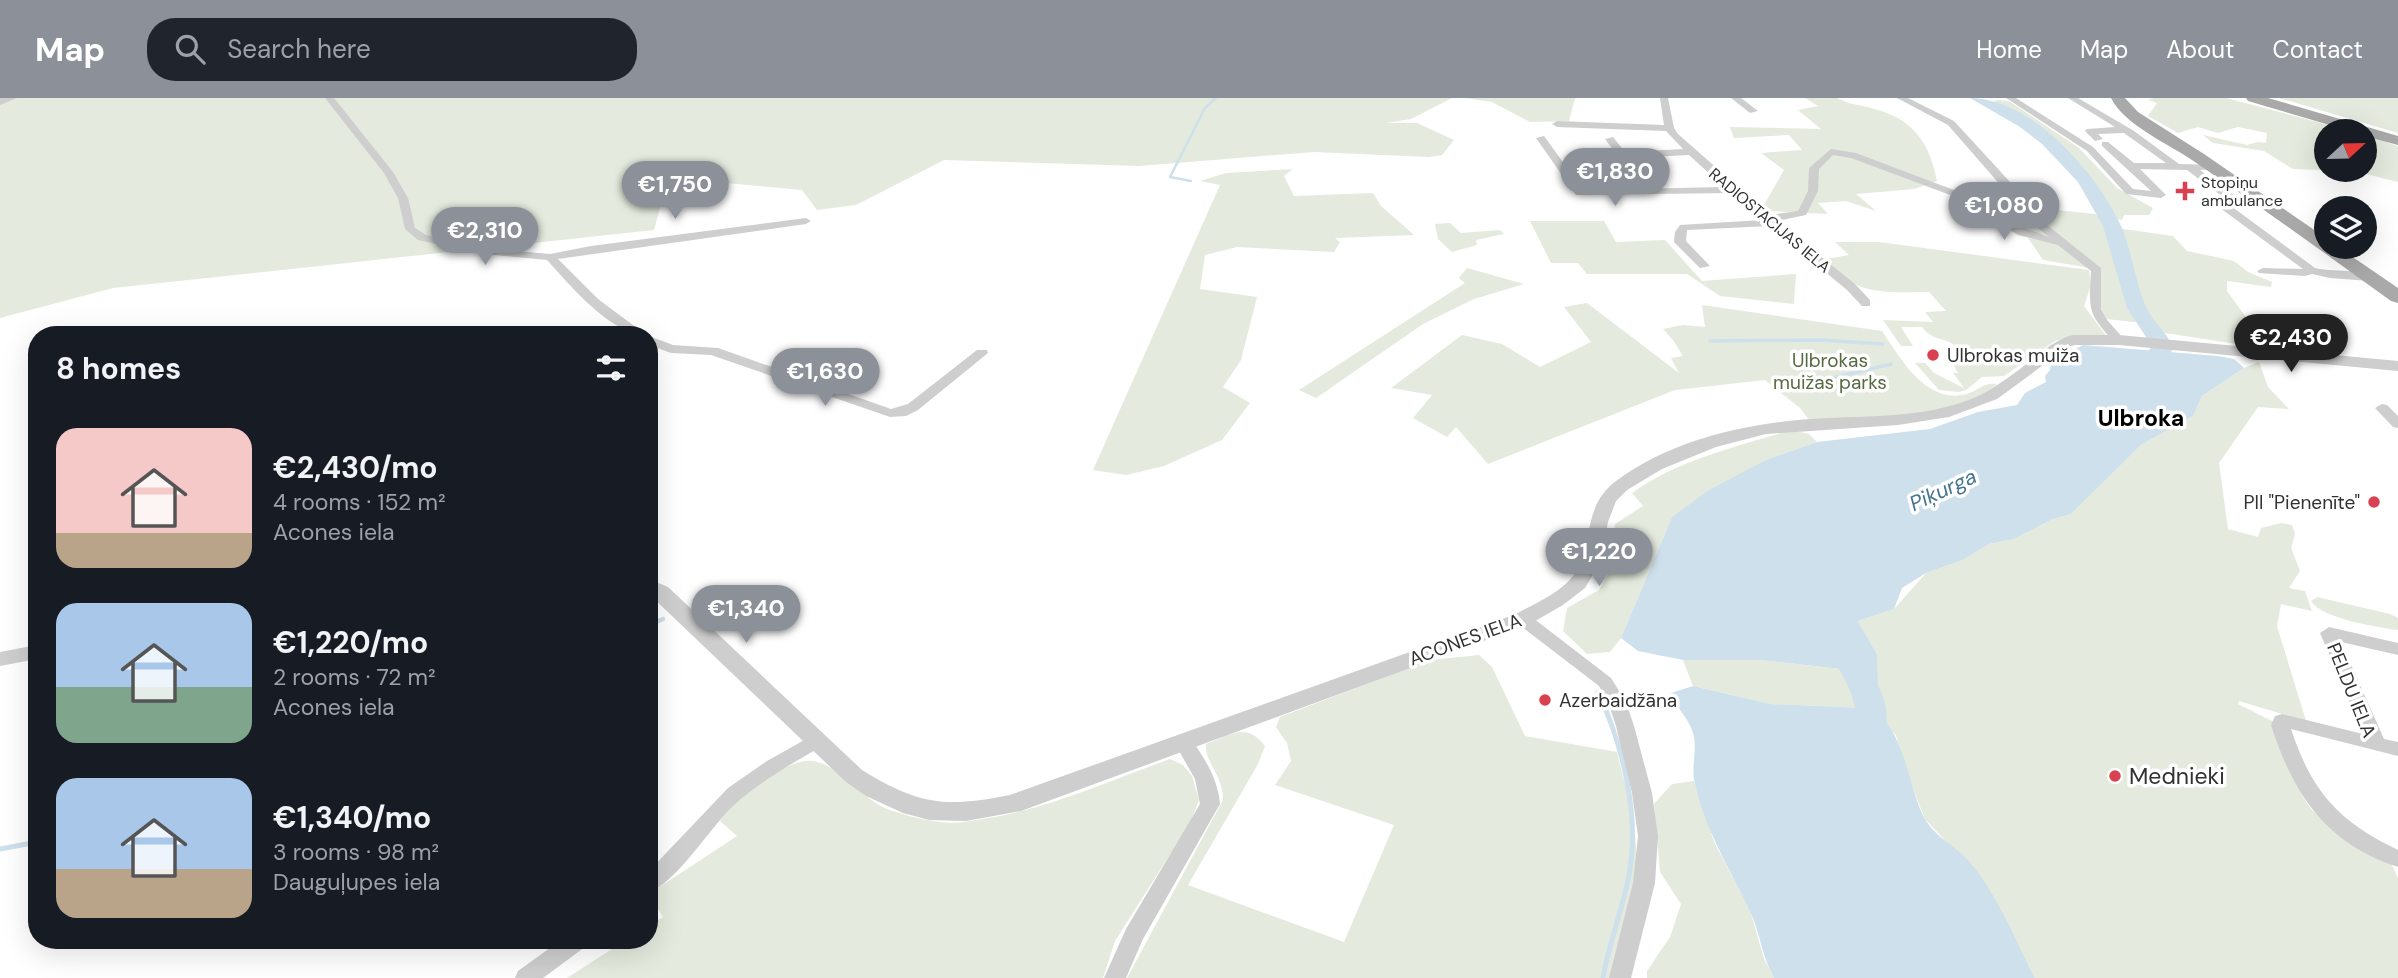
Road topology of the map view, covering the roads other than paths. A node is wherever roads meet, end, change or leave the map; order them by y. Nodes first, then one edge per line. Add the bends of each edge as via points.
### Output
1 (12, 98) edge
2 (329, 98) edge
3 (1664, 98) edge
4 (1735, 98) edge
5 (1901, 98) edge
6 (2010, 98) edge
7 (2071, 98) edge
8 (2118, 98) edge
9 (2248, 98) edge
10 (2253, 98) edge
11 (2259, 98) edge
12 (0, 102) edge
13 (1753, 111) dead end
14 (2323, 119) edge
15 (2328, 119) edge
16 (2329, 119) edge
17 (1557, 124) dead end
18 (1669, 128) junction
19 (2128, 131) junction
20 (2161, 133) junction
21 (2377, 134) edge
22 (1541, 138) dead end
23 (1610, 139) dead end
24 (2398, 141) edge
25 (1691, 152) junction
26 (1622, 155) junction
27 (2133, 166) junction
28 (2178, 167) junction
29 (2189, 167) junction
30 (2214, 167) junction
31 (1645, 185) dead end
32 (1732, 190) junction
33 (1965, 198) junction
34 (2236, 202) junction
35 (2264, 203) junction
36 (2025, 208) junction
37 (806, 221) dead end
38 (1770, 221) junction
39 (2314, 237) edge
40 (2060, 242) junction
41 (550, 257) junction
42 (2345, 259) edge
43 (1704, 266) dead end
44 (2311, 270) junction
45 (2263, 271) dead end
46 (2370, 277) junction
47 (2398, 297) edge
48 (1866, 303) dead end
49 (628, 326) edge
50 (2119, 340) junction
51 (658, 344) edge
52 (2187, 346) joint
53 (982, 353) dead end
54 (2398, 366) edge
55 (2398, 407) edge
56 (2398, 424) edge
57 (658, 590) edge
58 (1523, 619) junction
59 (2398, 649) edge
60 (28, 654) edge
61 (0, 659) edge
62 (815, 741) junction
63 (1183, 742) junction
64 (2377, 744) junction
65 (2398, 749) edge
66 (2398, 859) edge
67 (658, 876) edge
68 (565, 949) edge
69 (526, 978) edge
70 (1115, 978) edge
71 (1620, 978) edge

1 - 12 street
2 - 41 street via 388,172 403,198 410,229 422,238 484,251
3 - 18 street
4 - 13 street
5 - 36 street via 1951,123
6 - 27 street via 2090,149 2130,192 2161,195
7 - 19 street
8 - 20 main road via 2126,110
9 - 14 main road
10 - 15 main road
11 - 16 main road
17 - 18 street
18 - 25 street, RADIOSTACIJAS IELA
19 - 20 street
19 - 27 street via 2090,131
19 - 28 street
20 - 30 main road
21 - 24 main road
22 - 32 street via 1580,193
23 - 26 street
25 - 26 street
25 - 32 street, RADIOSTACIJAS IELA
26 - 31 street
27 - 28 street
28 - 29 street
29 - 30 street
29 - 34 street
30 - 35 main road
32 - 38 street, RADIOSTACIJAS IELA
33 - 36 street
33 - 38 street via 1865,159 1831,152 1814,168 1813,191 1802,213
33 - 40 street via 2014,230
34 - 35 street
34 - 44 street via 2220,202
35 - 39 main road
36 - 40 street
37 - 41 street
38 - 43 street via 1684,227 1680,243
38 - 48 street, RADIOSTACIJAS IELA
40 - 50 street via 2097,270 2095,309
41 - 49 street via 580,290
42 - 46 main road
44 - 45 street
44 - 46 street
46 - 47 main road
50 - 52 street, ACONES IELA
50 - 58 street, ACONES IELA via 2062,344 1993,395 1963,408 1916,418 1766,428 1705,446 1639,474 1601,508 1592,557 1583,576
51 - 53 street via 671,349 713,351 890,414 913,407
52 - 54 street, ACONES IELA
55 - 56 street via 2382,408
57 - 62 street, ACONES IELA
58 - 63 street, ACONES IELA
58 - 71 street via 1605,682 1625,726 1648,836 1644,883
59 - 64 street, PELDU IELA via 2329,633
60 - 61 street
62 - 63 street, ACONES IELA via 884,797 939,812 974,812 1012,804
62 - 67 street via 758,774 714,814
63 - 70 street via 1205,775 1210,804 1134,935
64 - 65 street
64 - 66 street, PELDU IELA via 2290,722 2280,725 2296,774 2322,811 2355,837
68 - 69 street

